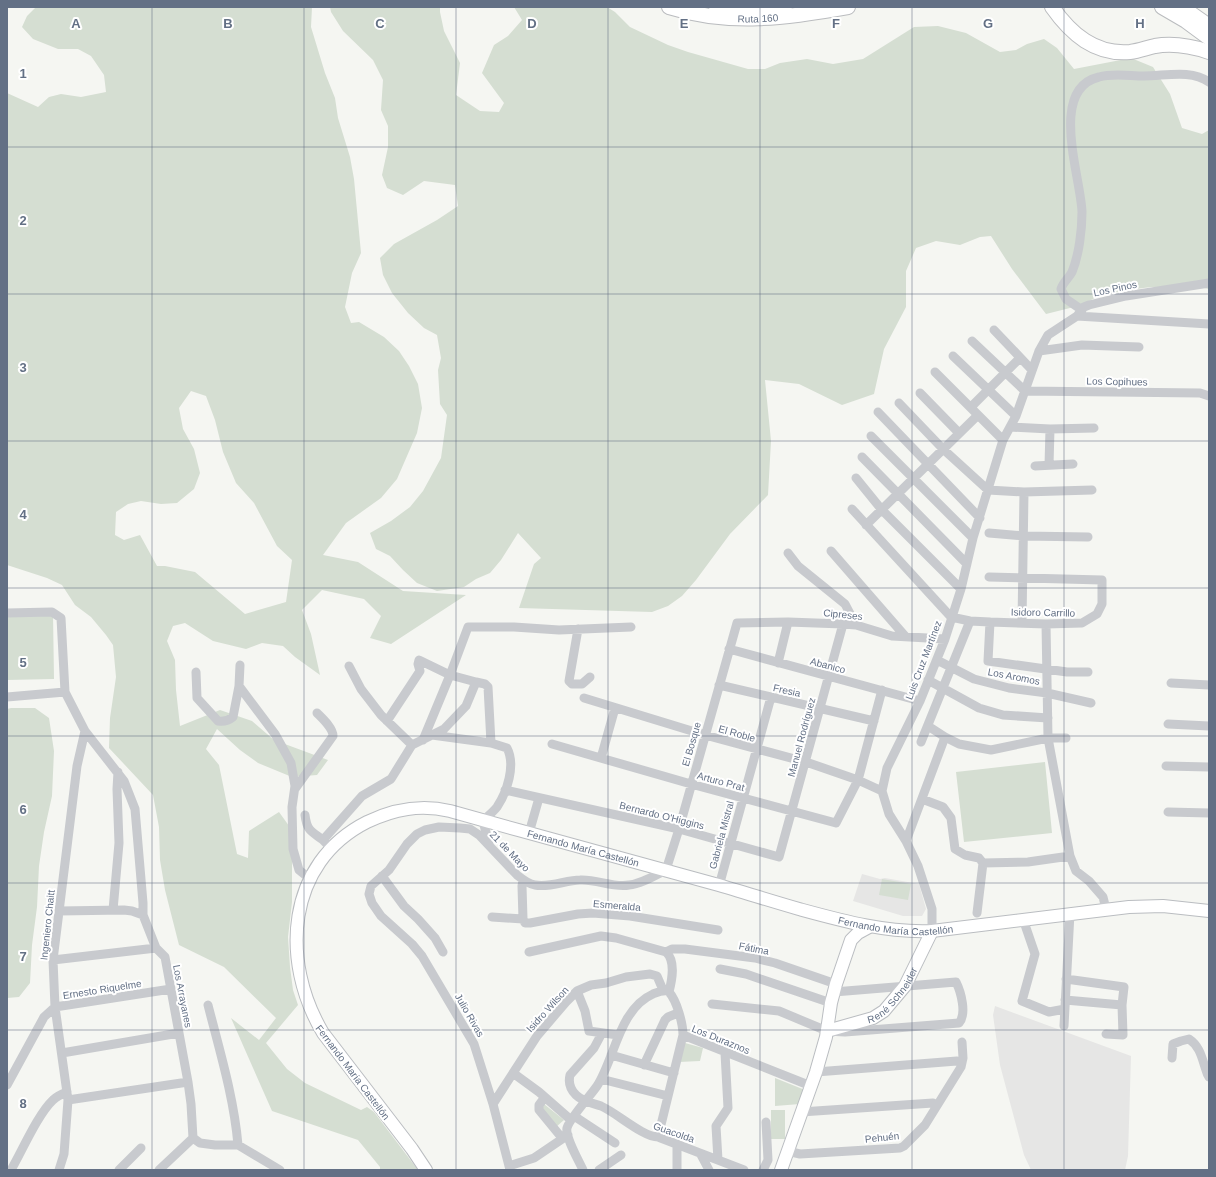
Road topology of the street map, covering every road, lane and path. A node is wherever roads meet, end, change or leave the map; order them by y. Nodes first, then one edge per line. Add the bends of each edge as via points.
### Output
1 (669, 7) edge
2 (716, 7) edge
3 (785, 7) edge
4 (848, 7) edge
5 (1052, 7) edge
6 (1162, 7) edge
7 (1182, 7) edge
8 (1209, 26) edge
9 (1209, 38) edge
10 (1209, 52) edge
11 (1209, 82) edge
12 (1209, 283) edge
13 (1079, 313) junction
14 (1209, 324) edge
15 (994, 330) dead end
16 (972, 340) dead end
17 (1139, 347) dead end
18 (1039, 352) junction
19 (953, 356) dead end
20 (1020, 358) junction
21 (1032, 370) junction
22 (935, 372) dead end
23 (1005, 373) junction
24 (988, 390) junction
25 (1025, 391) junction
26 (920, 393) dead end
27 (1209, 396) edge
28 (899, 403) dead end
29 (971, 407) junction
30 (878, 412) dead end
31 (978, 415) junction
32 (1016, 416) junction
33 (1010, 427) junction
34 (1050, 428) junction
35 (1094, 428) dead end
36 (959, 433) junction
37 (871, 436) dead end
38 (1003, 440) junction
39 (943, 449) junction
40 (862, 457) dead end
41 (928, 464) junction
42 (1073, 464) dead end
43 (1049, 465) junction
44 (1035, 466) dead end
45 (856, 478) dead end
46 (914, 478) junction
47 (988, 490) junction
48 (1092, 490) dead end
49 (1024, 492) junction
50 (898, 494) junction
51 (852, 509) dead end
52 (882, 510) junction
53 (980, 518) junction
54 (866, 525) junction
55 (989, 533) dead end
56 (1024, 536) junction
57 (1088, 537) dead end
58 (973, 538) junction
59 (831, 551) dead end
60 (788, 553) dead end
61 (967, 564) junction
62 (989, 577) dead end
63 (1023, 578) junction
64 (961, 588) junction
65 (7, 613) edge
66 (952, 617) junction
67 (970, 621) junction
68 (788, 622) junction
69 (990, 622) junction
70 (1022, 622) junction
71 (737, 623) joint
72 (843, 624) junction
73 (1046, 624) junction
74 (856, 625) junction
75 (631, 628) dead end
76 (578, 629) junction
77 (905, 636) junction
78 (945, 639) junction
79 (730, 649) junction
80 (936, 660) junction
81 (778, 662) junction
82 (240, 665) dead end
83 (349, 666) dead end
84 (951, 666) junction
85 (1047, 669) junction
86 (196, 672) dead end
87 (1088, 672) dead end
88 (450, 675) junction
89 (590, 677) dead end
90 (829, 677) junction
91 (928, 680) junction
92 (476, 682) junction
93 (1170, 683) dead end
94 (719, 685) junction
95 (1209, 685) edge
96 (239, 686) junction
97 (943, 687) junction
98 (882, 690) junction
99 (65, 692) junction
100 (1047, 693) junction
101 (7, 697) edge
102 (771, 697) junction
103 (584, 698) dead end
104 (920, 701) junction
105 (1091, 703) dead end
106 (615, 708) junction
107 (820, 709) junction
108 (317, 713) dead end
109 (1048, 718) junction
110 (387, 721) junction
111 (874, 721) junction
112 (1168, 724) dead end
113 (928, 726) junction
114 (1209, 726) edge
115 (85, 731) junction
116 (432, 735) junction
117 (705, 735) junction
118 (945, 737) junction
119 (1048, 738) junction
120 (1066, 738) dead end
121 (423, 740) junction
122 (921, 742) dead end
123 (491, 743) junction
124 (552, 744) dead end
125 (412, 745) junction
126 (756, 750) junction
127 (601, 758) junction
128 (806, 762) junction
129 (1166, 766) dead end
130 (1209, 767) edge
131 (118, 772) junction
132 (858, 780) junction
133 (691, 784) junction
134 (295, 789) junction
135 (505, 790) junction
136 (882, 791) junction
137 (539, 798) junction
138 (743, 798) junction
139 (922, 799) junction
140 (792, 811) junction
141 (1168, 812) dead end
142 (1209, 813) edge
143 (305, 815) dead end
144 (484, 820) junction
145 (679, 829) junction
146 (529, 833) junction
147 (906, 841) junction
148 (730, 843) junction
149 (327, 844) junction
150 (490, 846) junction
151 (1070, 856) junction
152 (779, 857) joint
153 (983, 863) junction
154 (666, 870) junction
155 (382, 876) junction
156 (309, 878) junction
157 (523, 880) junction
158 (719, 886) junction
159 (369, 894) joint
160 (1106, 909) junction
161 (113, 910) junction
162 (59, 911) junction
163 (1209, 911) edge
164 (977, 912) dead end
165 (1070, 913) junction
166 (143, 915) junction
167 (492, 917) dead end
168 (523, 919) junction
169 (1023, 920) junction
170 (842, 921) junction
171 (869, 927) junction
172 (718, 930) dead end
173 (932, 931) junction
174 (851, 940) junction
175 (156, 948) junction
176 (443, 952) dead end
177 (529, 952) dead end
178 (666, 952) junction
179 (53, 960) junction
180 (720, 969) dead end
181 (1066, 979) junction
182 (905, 986) junction
183 (171, 990) junction
184 (577, 991) junction
185 (666, 991) junction
186 (833, 993) junction
187 (712, 1004) dead end
188 (1065, 1004) junction
189 (208, 1005) dead end
190 (1122, 1005) junction
191 (55, 1008) junction
192 (678, 1013) junction
193 (1064, 1026) dead end
194 (828, 1031) junction
195 (179, 1033) junction
196 (602, 1033) junction
197 (1106, 1034) dead end
198 (618, 1035) junction
199 (683, 1036) junction
200 (962, 1042) dead end
201 (62, 1053) junction
202 (725, 1053) junction
203 (611, 1055) junction
204 (1172, 1058) dead end
205 (957, 1061) dead end
206 (644, 1064) junction
207 (816, 1072) junction
208 (513, 1073) junction
209 (674, 1073) junction
210 (1209, 1076) edge
211 (601, 1079) junction
212 (188, 1082) junction
213 (7, 1085) edge
214 (811, 1086) junction
215 (68, 1096) junction
216 (668, 1096) junction
217 (545, 1097) junction
218 (586, 1102) junction
219 (933, 1103) dead end
220 (493, 1104) junction
221 (802, 1112) junction
222 (573, 1118) junction
223 (766, 1122) dead end
224 (565, 1136) junction
225 (658, 1137) junction
226 (193, 1138) junction
227 (615, 1143) dead end
228 (677, 1144) junction
229 (238, 1145) junction
230 (141, 1148) dead end
231 (787, 1151) junction
232 (700, 1153) junction
233 (621, 1155) dead end
234 (718, 1160) junction
235 (510, 1168) edge
236 (11, 1170) edge
237 (59, 1170) edge
238 (119, 1170) edge
239 (159, 1170) edge
240 (280, 1170) edge
241 (426, 1170) edge
242 (583, 1170) edge
243 (599, 1170) edge
244 (677, 1170) edge
245 (708, 1170) edge
246 (744, 1170) edge
247 (763, 1170) edge
248 (781, 1170) edge

1 - 4 highway, Ruta 160 via 715,17 749,20 788,17
2 - 3 highway, Ruta 160
5 - 10 highway via 1077,36 1106,50 1129,52 1173,45
6 - 9 highway
7 - 8 highway
11 - 13 street via 1190,74 1109,76 1090,80 1078,90 1070,122 1082,211 1081,232 1072,273 1061,289
12 - 13 street, Los Pinos via 1126,296 1089,305
13 - 14 street
13 - 18 street, Los Pinos via 1048,335
15 - 20 street
16 - 23 street
17 - 18 street via 1082,345
18 - 21 street, Los Pinos
19 - 24 street
20 - 21 street
20 - 23 street
21 - 25 street, Los Pinos
22 - 29 street
23 - 24 street
23 - 25 street
24 - 29 street
24 - 32 street
25 - 27 street, Los Copihues via 1200,393
25 - 32 street, Luis Cruz Martínez
26 - 36 street
28 - 39 street
29 - 31 street
30 - 41 street
31 - 36 street
31 - 38 street
32 - 33 street, Luis Cruz Martínez
33 - 34 street
33 - 38 street, Luis Cruz Martínez
34 - 35 street
34 - 43 street
36 - 39 street
37 - 46 street
38 - 47 street, Luis Cruz Martínez
39 - 41 street
39 - 47 street
40 - 50 street
41 - 46 street
41 - 53 street
42 - 43 street
43 - 44 street
45 - 52 street
46 - 50 street
46 - 58 street
47 - 49 street
47 - 53 street, Luis Cruz Martínez
48 - 49 street
49 - 56 street
50 - 52 street
50 - 61 street
51 - 54 street
52 - 54 street
52 - 64 street
53 - 58 street, Luis Cruz Martínez
54 - 66 street
55 - 56 street
56 - 57 street
56 - 63 street
58 - 61 street, Luis Cruz Martínez
59 - 77 street
60 - 74 street via 798,566 845,604
61 - 64 street, Luis Cruz Martínez
62 - 63 street
63 - 70 street
63 - 73 street, Isidoro Carrillo via 1102,580 1102,604 1097,614 1082,623
64 - 66 street, Luis Cruz Martínez
65 - 99 street via 52,612 61,618
66 - 67 street, Isidoro Carrillo
66 - 78 street, Luis Cruz Martínez
67 - 69 street, Isidoro Carrillo
67 - 84 street
68 - 71 street, Cipreses
68 - 72 street, Cipreses
68 - 81 street
69 - 70 street, Isidoro Carrillo
69 - 85 street via 988,661
70 - 73 street, Isidoro Carrillo
71 - 79 street, El Bosque
72 - 74 street, Cipreses
72 - 90 street, Manuel Rodríguez
73 - 85 street
74 - 77 street, Cipreses via 892,636
75 - 76 street
76 - 88 street via 468,627
76 - 89 street via 569,681 572,684 582,684
77 - 78 street, Cipreses
78 - 80 street, Luis Cruz Martínez
79 - 81 street, Abanico
79 - 94 street, El Bosque
80 - 84 street, Los Aromos
80 - 91 street, Luis Cruz Martínez
81 - 90 street, Abanico
82 - 96 street
83 - 110 street via 361,688
84 - 97 street
84 - 100 street, Los Aromos via 974,679 1009,688
85 - 87 street
85 - 100 street
86 - 96 street via 197,698 218,721 223,722 233,717
88 - 92 street
88 - 110 street via 419,660 420,671
88 - 121 street
90 - 98 street, Abanico
90 - 107 street, Manuel Rodríguez
91 - 97 street
91 - 104 street, Luis Cruz Martínez
92 - 116 street via 466,706 444,729
92 - 123 street via 488,687
93 - 95 street
94 - 102 street, Fresia
94 - 117 street, El Bosque
96 - 134 street via 275,734 291,763
97 - 109 street via 979,708 1003,715
97 - 113 street
98 - 104 street, Abanico
98 - 111 street
99 - 101 street
99 - 115 street, Los Arrayanes
100 - 105 street, Los Aromos
100 - 109 street
102 - 107 street, Fresia
102 - 126 street, Gabriela Mistral
103 - 106 street, El Roble
104 - 136 street, Luis Cruz Martínez via 887,768
106 - 117 street, El Roble
106 - 127 street
107 - 111 street, Fresia
107 - 128 street, Manuel Rodríguez
108 - 134 street via 331,729 333,736
109 - 119 street
110 - 125 street
111 - 132 street
112 - 114 street
113 - 118 street
113 - 122 street
115 - 131 street, Los Arrayanes
115 - 162 street, Ingeniero Chaitt via 77,766
116 - 121 street
116 - 123 street
117 - 126 street, El Roble
117 - 133 street, El Bosque
118 - 119 street via 958,744 991,750
118 - 139 street
119 - 120 street
119 - 151 street
121 - 125 street
123 - 135 street via 508,748 510,754 510,775
124 - 127 street, Arturo Prat
125 - 149 street via 391,779 362,796
126 - 128 street, El Roble
126 - 138 street, Gabriela Mistral
127 - 133 street, Arturo Prat
128 - 132 street, El Roble
128 - 140 street, Manuel Rodríguez
129 - 130 street
131 - 161 street via 119,842
131 - 166 street, Los Arrayanes via 135,809
132 - 136 street, El Roble
132 - 140 street, Arturo Prat via 836,823
133 - 138 street, Arturo Prat
133 - 145 street, El Bosque
134 - 156 street via 292,807 293,849 299,870
135 - 137 street, Bernardo O'Higgins
135 - 144 street via 498,806
136 - 147 street, Luis Cruz Martínez via 889,814
137 - 145 street, Bernardo O'Higgins
137 - 146 street
138 - 140 street, Arturo Prat
138 - 148 street, Gabriela Mistral
139 - 147 street
139 - 153 street via 943,807 951,818 955,849 965,855 979,858
140 - 152 street, Manuel Rodríguez
141 - 142 street
143 - 149 street via 308,829
144 - 146 main road, Fernando María Castellón
144 - 149 main road, Fernando María Castellón via 434,808 403,809 363,824 346,836
144 - 150 street
145 - 148 street, Bernardo O'Higgins
145 - 154 street, El Bosque
146 - 154 main road, Fernando María Castellón
147 - 173 street, Luis Cruz Martínez via 918,866 932,910
148 - 152 street, Bernardo O'Higgins
148 - 158 street, Gabriela Mistral
149 - 156 main road, Fernando María Castellón
150 - 155 street, 21 de Mayo via 476,832 465,828 439,827 425,830 406,844
150 - 157 street, 21 de Mayo
151 - 153 street via 1028,862
151 - 160 street via 1076,871 1103,897
153 - 164 street
154 - 157 street, 21 de Mayo via 625,886 580,880 537,886
154 - 158 main road, Fernando María Castellón
155 - 159 street, 21 de Mayo via 371,886
155 - 176 street via 404,906 435,938
156 - 241 main road, Fernando María Castellón via 300,907 297,940 301,976 310,1010 329,1042
157 - 168 street
158 - 170 main road, Fernando María Castellón
159 - 220 street, Julio Rivas via 381,916 422,956 465,1028 476,1050
160 - 163 main road, Fernando María Castellón via 1163,906
160 - 165 main road, Fernando María Castellón
161 - 162 street
161 - 166 street via 132,911
162 - 179 street, Ingeniero Chaitt
165 - 169 main road, Fernando María Castellón
165 - 181 street
166 - 175 street, Los Arrayanes
167 - 168 street, Esmeralda
168 - 172 street, Esmeralda via 525,923 534,923 578,914 599,913
169 - 173 main road, Fernando María Castellón
169 - 188 street via 1035,954 1022,1001 1049,1012
170 - 171 main road, Fernando María Castellón
170 - 174 main road
171 - 173 main road, Fernando María Castellón via 898,931
171 - 174 main road
173 - 182 main road, René Schneider
174 - 186 main road
175 - 179 street
175 - 183 street, Los Arrayanes via 165,957
177 - 178 street via 601,936
178 - 185 street via 672,963 672,981
178 - 186 street, Fátima via 672,949 686,949 755,958 775,963
179 - 191 street, Ingeniero Chaitt
180 - 186 street
181 - 188 street
181 - 190 street via 1124,987
182 - 186 street
182 - 194 main road, René Schneider via 880,1014
182 - 194 street via 956,982 962,1019 959,1023 852,1032
183 - 191 street, Ernesto Riquelme
183 - 195 street, Los Arrayanes
184 - 185 street, Isidro Wilson via 591,985 650,974 657,976
184 - 196 street via 589,1031
184 - 208 street, Isidro Wilson via 537,1036
185 - 192 street, Los Duraznos via 672,996
185 - 198 street via 650,996 640,1003
186 - 194 main road
187 - 194 street via 779,1011
188 - 190 street
188 - 193 street
189 - 229 street via 228,1082
190 - 197 street via 1123,1035
191 - 201 street, Ingeniero Chaitt
191 - 213 street, Ernesto Riquelme via 44,1017
192 - 199 street, Los Duraznos via 683,1025
192 - 206 street via 665,1020
194 - 207 main road
195 - 201 street
195 - 212 street, Los Arrayanes
196 - 198 street
196 - 218 street, Guacolda via 594,1048 570,1077 574,1092
198 - 203 street
199 - 202 street, Los Duraznos
199 - 209 street
200 - 231 street, Pehuén via 962,1067 925,1125 904,1146 800,1154
201 - 215 street, Ingeniero Chaitt
202 - 214 street, Los Duraznos
202 - 234 street via 728,1108 717,1124
203 - 206 street
203 - 211 street
204 - 210 street via 1173,1044 1189,1039 1196,1044
205 - 207 street
206 - 209 street
207 - 214 main road
208 - 217 street
208 - 220 street, Isidro Wilson
209 - 216 street
211 - 216 street
211 - 218 street
212 - 215 street
212 - 226 street, Los Arrayanes
214 - 221 main road
215 - 236 street via 60,1095 53,1100 39,1119
215 - 237 street, Ingeniero Chaitt via 64,1154
216 - 225 street
217 - 222 street
217 - 224 street via 539,1105 539,1110
218 - 222 street
218 - 225 street, Guacolda via 608,1110 649,1136
219 - 221 street
220 - 235 street, Julio Rivas
221 - 231 main road
222 - 224 street
222 - 227 street
223 - 247 street via 768,1160
224 - 235 street via 537,1156
224 - 242 street
225 - 228 street, Guacolda
226 - 229 street via 200,1143
226 - 239 street
228 - 232 street, Guacolda
228 - 244 street
229 - 240 street
230 - 238 street
231 - 248 main road
232 - 234 street, Guacolda
232 - 245 street
233 - 243 street
234 - 246 street, Guacolda

